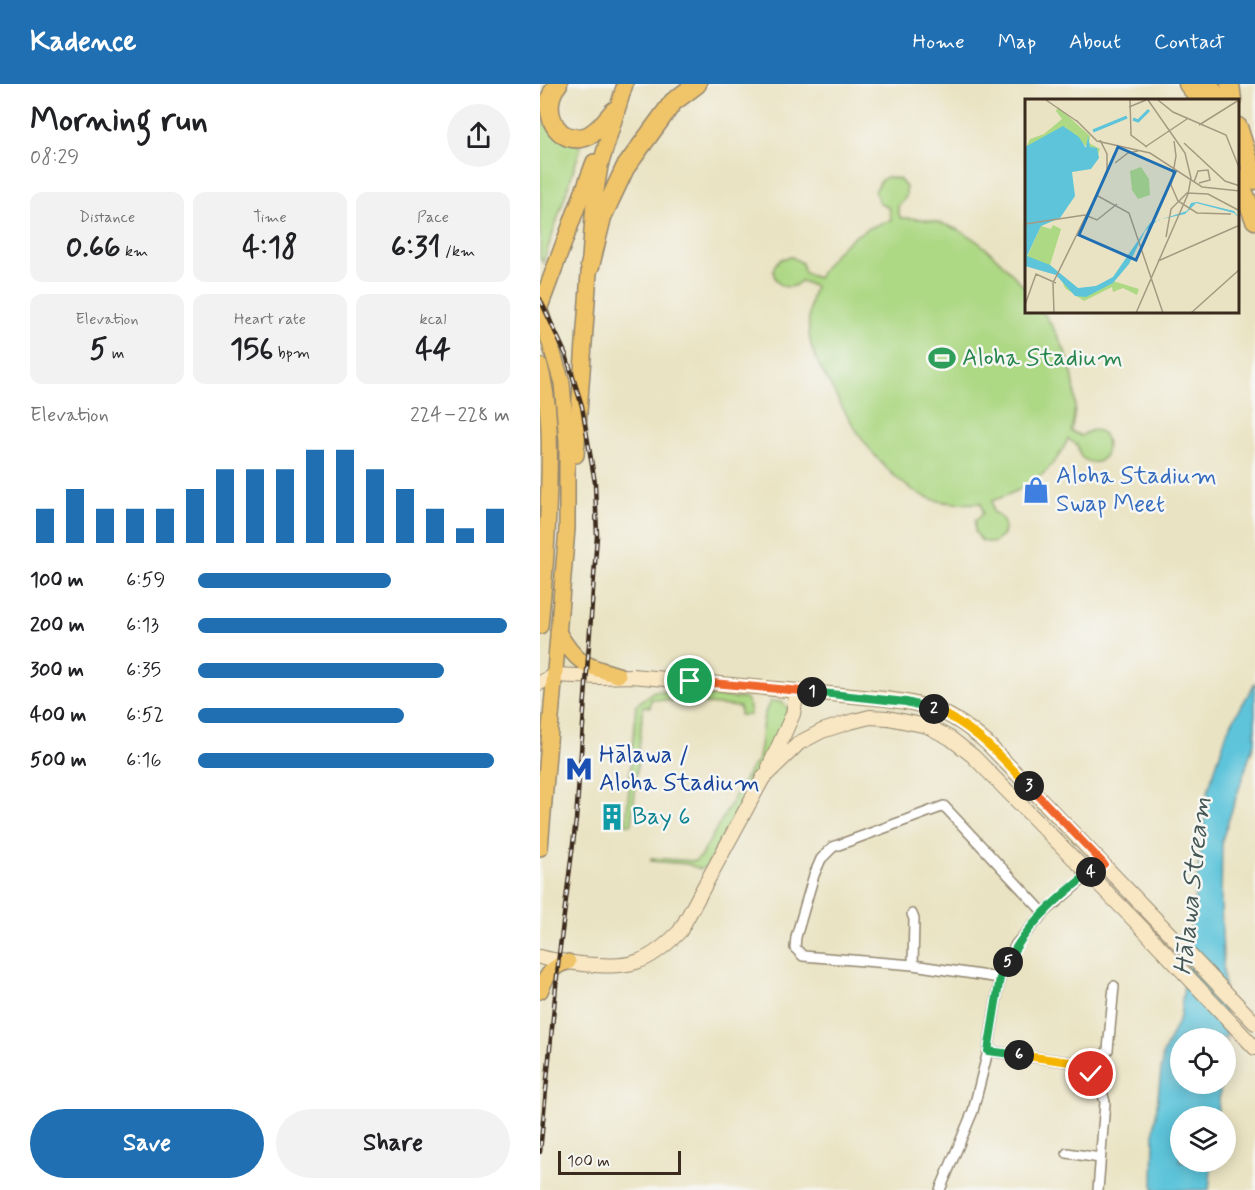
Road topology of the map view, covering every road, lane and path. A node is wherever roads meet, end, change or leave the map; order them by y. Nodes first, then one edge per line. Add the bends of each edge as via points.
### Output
1 (558, 84) edge
2 (625, 84) edge
3 (697, 84) edge
4 (1188, 84) edge
5 (1209, 84) edge
6 (1230, 84) edge
7 (1200, 99) edge
8 (1217, 99) edge
9 (1232, 99) edge
10 (614, 111) junction
11 (1240, 133) edge
12 (1240, 150) edge
13 (1240, 181) edge
14 (1255, 182) edge
15 (1255, 220) edge
16 (590, 266) junction
17 (540, 308) edge
18 (540, 366) edge
19 (567, 529) junction
20 (540, 564) edge
21 (543, 591) junction
22 (540, 626) edge
23 (558, 632) junction
24 (554, 675) junction
25 (618, 675) junction
26 (540, 683) edge
27 (796, 691) junction
28 (763, 778) junction
29 (540, 848) edge
30 (1104, 864) junction
31 (1089, 874) junction
32 (912, 914) dead end
33 (1044, 914) junction
34 (540, 957) edge
35 (568, 962) junction
36 (913, 965) junction
37 (1000, 978) junction
38 (1114, 986) dead end
39 (540, 991) edge
40 (1255, 1023) edge
41 (1255, 1048) edge
42 (988, 1051) junction
43 (1091, 1074) junction
44 (1066, 1153) dead end
45 (1100, 1158) junction
46 (940, 1190) edge
47 (1098, 1190) edge

1 - 10 highway via 549,95 547,110 554,124 569,136 580,138 596,131
2 - 10 main road
2 - 16 main road via 600,166 590,232
3 - 16 highway via 673,102 625,168 602,217
4 - 7 highway
5 - 8 highway
6 - 9 highway
10 - 17 main road
11 - 14 highway
12 - 14 highway
13 - 15 highway
16 - 19 main road via 575,483
17 - 19 main road via 562,382
18 - 21 main road via 550,431
19 - 23 main road
20 - 21 main road
21 - 22 main road
23 - 24 main road
23 - 25 main road via 583,664
24 - 25 main road
24 - 26 main road
24 - 29 main road
25 - 27 main road
27 - 28 main road via 788,728
27 - 30 main road via 923,705 956,719 987,743
28 - 31 main road via 800,743 830,728 870,717 927,726 973,756
28 - 35 main road via 680,931 664,947 631,964 614,967
30 - 31 street
30 - 40 main road
31 - 33 street
31 - 41 main road
32 - 36 street
33 - 36 street via 944,806 833,847 821,859 814,875 795,948 803,956
33 - 37 street via 1016,945
34 - 35 main road
35 - 39 main road via 551,971
36 - 37 street
37 - 42 street
38 - 43 street via 1108,1050
42 - 43 street via 1070,1062
42 - 46 street via 973,1111
43 - 45 street via 1105,1102
44 - 45 street
45 - 47 street

